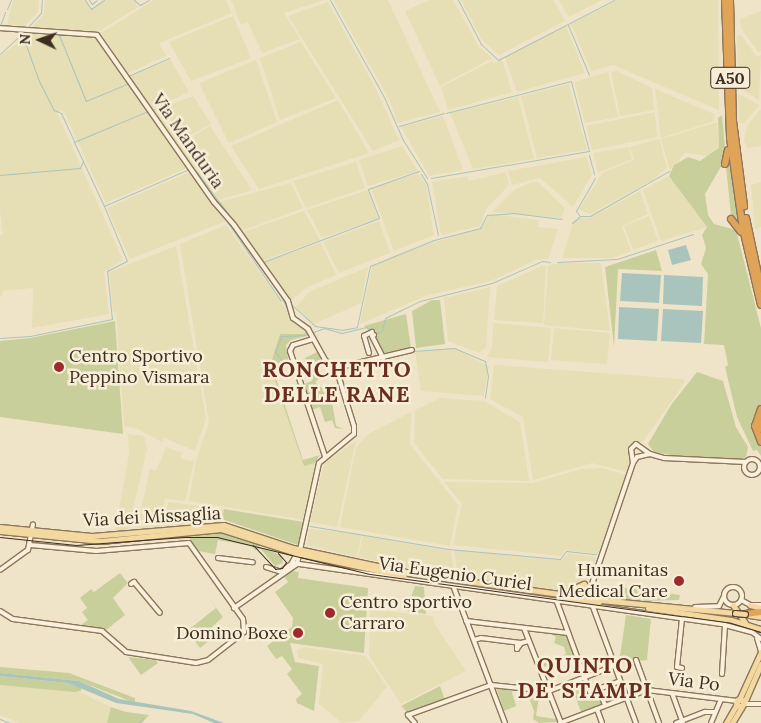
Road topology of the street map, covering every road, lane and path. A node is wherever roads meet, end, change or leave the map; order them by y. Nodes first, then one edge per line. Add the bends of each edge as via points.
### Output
1 (725, 0) edge
2 (730, 0) edge
3 (0, 28) edge
4 (728, 114) junction
5 (725, 164) dead end
6 (732, 219) dead end
7 (752, 272) junction
8 (761, 288) edge
9 (761, 305) edge
10 (311, 335) junction
11 (374, 342) junction
12 (366, 344) junction
13 (412, 350) dead end
14 (369, 353) dead end
15 (383, 358) junction
16 (336, 368) junction
17 (761, 409) edge
18 (761, 415) edge
19 (761, 422) edge
20 (761, 429) edge
21 (761, 437) edge
22 (761, 442) edge
23 (643, 449) junction
24 (642, 454) junction
25 (650, 454) junction
26 (325, 456) junction
27 (635, 456) junction
28 (746, 462) junction
29 (739, 463) junction
30 (760, 464) edge
31 (744, 468) junction
32 (759, 472) edge
33 (33, 524) dead end
34 (0, 526) edge
35 (0, 531) edge
36 (30, 533) junction
37 (30, 545) junction
38 (299, 553) junction
39 (218, 558) dead end
40 (254, 562) dead end
41 (294, 565) junction
42 (0, 570) edge
43 (593, 576) junction
44 (131, 584) dead end
45 (586, 585) junction
46 (454, 588) junction
47 (576, 588) junction
48 (590, 590) junction
49 (724, 596) junction
50 (577, 598) junction
51 (586, 599) junction
52 (741, 600) junction
53 (557, 602) junction
54 (734, 605) junction
55 (750, 605) joint
56 (236, 606) junction
57 (672, 606) dead end
58 (594, 607) junction
59 (648, 608) junction
60 (761, 609) edge
61 (0, 611) edge
62 (160, 613) dead end
63 (735, 615) junction
64 (745, 616) junction
65 (761, 618) edge
66 (682, 619) junction
67 (466, 621) junction
68 (746, 624) junction
69 (725, 625) junction
70 (524, 628) junction
71 (761, 628) edge
72 (568, 633) junction
73 (755, 634) junction
74 (761, 639) edge
75 (474, 640) junction
76 (529, 641) junction
77 (761, 652) edge
78 (636, 660) dead end
79 (761, 664) edge
80 (614, 666) junction
81 (682, 668) dead end
82 (722, 674) dead end
83 (585, 677) junction
84 (620, 681) junction
85 (491, 684) junction
86 (598, 689) junction
87 (647, 690) junction
88 (548, 691) junction
89 (672, 693) junction
90 (626, 698) junction
91 (721, 699) junction
92 (741, 703) junction
93 (761, 704) edge
94 (604, 705) junction
95 (597, 709) junction
96 (715, 712) junction
97 (682, 722) edge
98 (415, 723) edge
99 (506, 723) edge
100 (561, 723) edge
101 (602, 723) edge
102 (636, 723) edge
103 (659, 723) edge
104 (676, 723) edge
105 (711, 723) edge
106 (726, 723) edge
107 (732, 723) edge

1 - 4 highway, A50
2 - 8 highway, A50 via 736,155
3 - 10 street, Via Manduria via 96,34 288,301 294,318
4 - 5 highway
4 - 7 highway, A50 via 737,194
6 - 7 highway via 740,229
7 - 9 highway, A50
10 - 16 street, Via Manduria via 325,360
10 - 26 street via 293,345 290,351
11 - 12 street
11 - 12 street via 373,334 364,336
11 - 15 street
12 - 14 street
13 - 15 street
15 - 16 street
16 - 26 street, Via Manduria via 354,427 351,438
17 - 22 highway via 755,426
18 - 21 highway via 758,428
19 - 20 highway
23 - 24 street
23 - 25 street
23 - 27 street via 634,445
24 - 25 street
24 - 27 street
25 - 29 street
26 - 38 street via 318,466
27 - 43 street
28 - 29 street
28 - 30 street via 752,459
28 - 31 street
29 - 31 street
30 - 32 street
31 - 32 street via 749,474
33 - 36 street
34 - 36 main road, Via dei Missaglia
35 - 36 main road, Via dei Missaglia
36 - 37 street
36 - 38 main road, Via dei Missaglia via 110,536 218,524 240,528
37 - 42 street
37 - 56 street via 96,551 187,542 230,603
38 - 41 street
38 - 47 main road, Via dei Missaglia via 453,580 560,594
38 - 50 main road, Via dei Missaglia via 408,576
39 - 40 street
41 - 46 street, Via Eugenio Curiel
41 - 56 street via 275,575 266,586
43 - 45 street
43 - 48 street
44 - 62 street via 134,582
45 - 47 main road, Via dei Missaglia
45 - 48 main road
46 - 53 street, Via Eugenio Curiel
46 - 67 street
47 - 50 main road
48 - 51 main road
48 - 63 main road via 600,600
49 - 52 street via 727,590 736,588 741,592
49 - 54 street via 726,602
49 - 57 street via 722,603 715,606
50 - 51 main road, Via dei Missaglia
51 - 59 main road
52 - 54 street
52 - 55 street
53 - 58 street, Via Eugenio Curiel
53 - 72 street
54 - 68 main road
55 - 60 main road
56 - 61 street via 244,623 242,634 208,660 196,663 126,652 102,632 13,619
58 - 66 street, Via Eugenio Curiel
58 - 80 street
59 - 63 main road
59 - 68 main road
60 - 64 highway
63 - 64 main road, bridge
64 - 65 main road
66 - 69 street, Via Eugenio Curiel
66 - 81 street via 676,668
67 - 70 street
67 - 75 street
68 - 71 main road
69 - 73 street, Via Eugenio Curiel
69 - 82 street
70 - 72 street
70 - 76 street
72 - 83 street
73 - 74 street, Via Eugenio Curiel
73 - 77 street
75 - 76 street
75 - 85 street
76 - 88 street
77 - 92 main road
78 - 87 street
79 - 92 main road
80 - 83 street
80 - 84 street
83 - 86 street via 590,692
83 - 88 street
84 - 86 street
84 - 90 street
85 - 88 street
85 - 98 street via 408,715
85 - 99 street
86 - 94 street
87 - 89 street, Via Po
87 - 90 street
87 - 103 street
88 - 100 street
89 - 91 street, Via Po
89 - 97 street
90 - 94 street
90 - 102 street
91 - 92 street, Via Po
91 - 96 street
92 - 93 street, Via Po
92 - 106 main road
92 - 107 main road
94 - 95 street
95 - 100 street
95 - 101 street
96 - 97 street via 705,712
96 - 105 street
97 - 104 street

